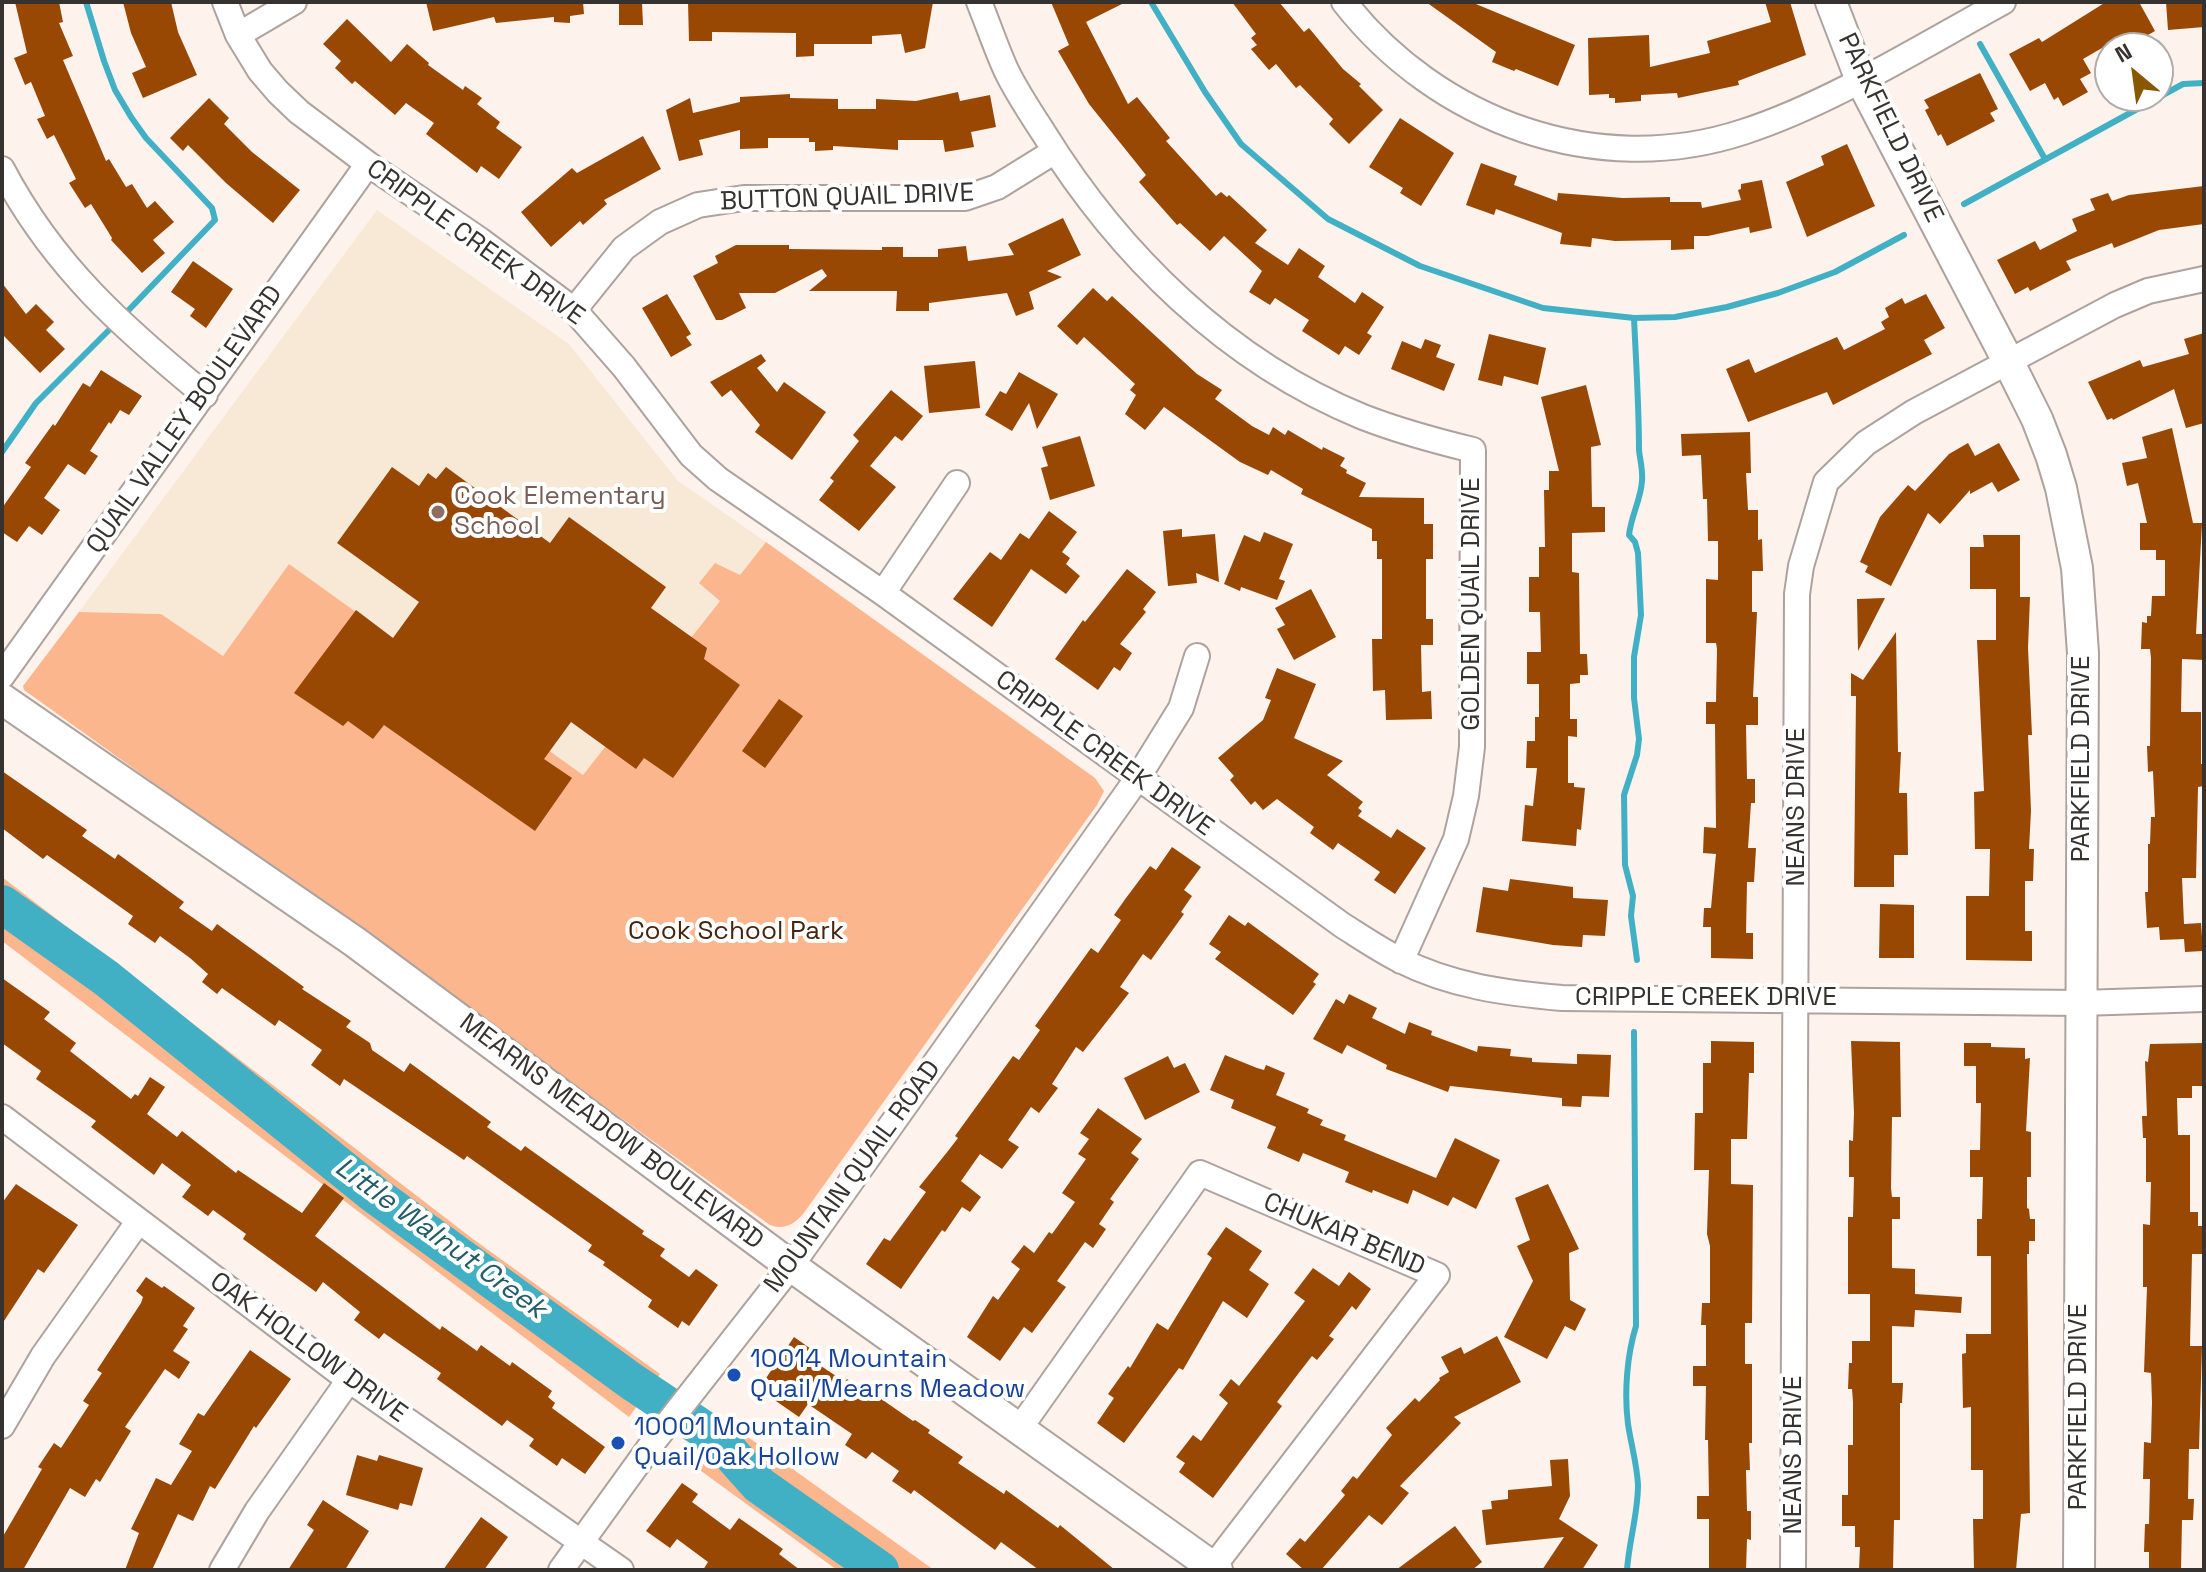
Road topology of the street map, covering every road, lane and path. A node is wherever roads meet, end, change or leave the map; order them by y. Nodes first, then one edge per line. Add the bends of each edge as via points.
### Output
1 (225, 2) edge
2 (294, 2) edge
3 (979, 2) edge
4 (1344, 2) edge
5 (1831, 2) edge
6 (2003, 2) edge
7 (238, 35) junction
8 (1861, 80) junction
9 (1055, 151) junction
10 (368, 164) junction
11 (2, 169) edge
12 (2204, 279) edge
13 (574, 310) junction
14 (2008, 361) junction
15 (205, 395) junction
16 (957, 483) dead end
17 (883, 593) junction
18 (1197, 656) dead end
19 (2, 676) edge
20 (2, 699) edge
21 (1137, 779) junction
22 (1401, 961) junction
23 (1797, 999) junction
24 (2204, 999) edge
25 (2081, 1003) junction
26 (2, 1117) edge
27 (138, 1222) junction
28 (791, 1266) junction
29 (349, 1380) junction
30 (2, 1426) edge
31 (1020, 1428) junction
32 (581, 1542) junction
33 (1215, 1569) edge
34 (222, 1570) edge
35 (561, 1570) edge
36 (621, 1570) edge
37 (1793, 1570) edge
38 (2079, 1570) edge

1 - 7 street, CRIPPLE CREEK DRIVE
2 - 7 street
3 - 9 street, GOLDEN QUAIL DRIVE via 1006,70
4 - 8 street via 1407,68 1450,98 1489,118 1582,145 1673,147 1713,141 1773,121
5 - 8 street, PARKFIELD DRIVE
6 - 8 street
7 - 10 street, CRIPPLE CREEK DRIVE via 278,92
8 - 14 street, PARKFIELD DRIVE
9 - 13 street, BUTTON QUAIL DRIVE via 997,187 965,198 744,198 698,205 660,222 624,248
9 - 22 street, GOLDEN QUAIL DRIVE via 1110,228 1144,264 1255,358 1361,416 1473,450 1472,747 1466,796 1451,852
10 - 13 street, CRIPPLE CREEK DRIVE
10 - 15 street, QUAIL VALLEY BOULEVARD
11 - 15 street via 28,215 110,314
12 - 14 street, NEANS DRIVE via 2148,291
13 - 17 street, CRIPPLE CREEK DRIVE via 691,455
14 - 23 street, NEANS DRIVE via 1866,443 1826,482 1797,594
14 - 25 street, PARKFIELD DRIVE via 2051,455 2080,595
15 - 19 street, QUAIL VALLEY BOULEVARD
16 - 17 street
17 - 21 street, CRIPPLE CREEK DRIVE
18 - 21 street, MOUNTAIN QUAIL ROAD via 1181,708
20 - 28 street, MEARNS MEADOW BOULEVARD via 355,942
21 - 22 street, CRIPPLE CREEK DRIVE
21 - 28 street, MOUNTAIN QUAIL ROAD
22 - 23 street, CRIPPLE CREEK DRIVE via 1508,994
23 - 25 street, CRIPPLE CREEK DRIVE
23 - 37 street, NEANS DRIVE
24 - 25 street, CRIPPLE CREEK DRIVE
25 - 38 street, PARKFIELD DRIVE
26 - 27 street, OAK HOLLOW DRIVE
27 - 29 street, OAK HOLLOW DRIVE
27 - 30 street via 43,1356
28 - 31 street, MEARNS MEADOW BOULEVARD
28 - 32 street, MOUNTAIN QUAIL ROAD
29 - 32 street, OAK HOLLOW DRIVE
29 - 34 street
31 - 33 street, MEARNS MEADOW BOULEVARD
31 - 33 street, CHUKAR BEND via 1200,1173 1437,1275
32 - 35 street, MOUNTAIN QUAIL ROAD
32 - 36 street, OAK HOLLOW DRIVE

